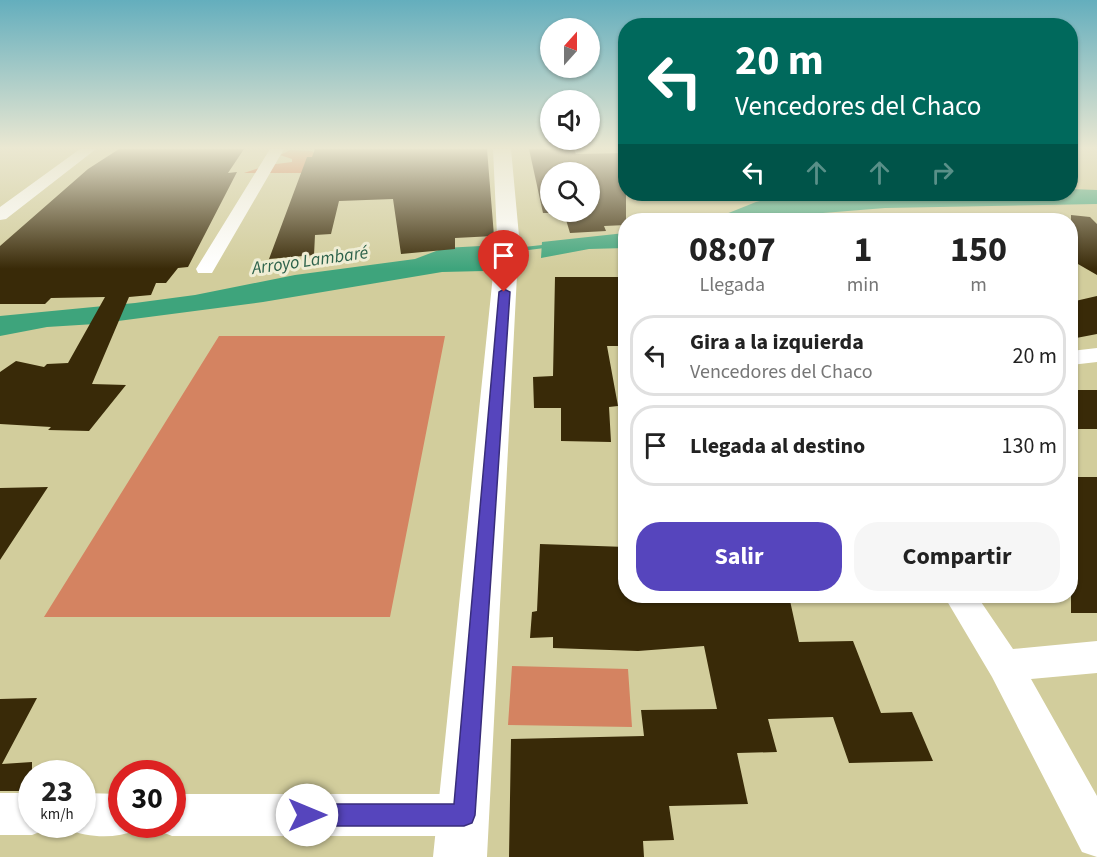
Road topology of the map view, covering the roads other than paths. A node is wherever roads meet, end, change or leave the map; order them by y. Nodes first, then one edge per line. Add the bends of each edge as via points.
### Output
1 (35, 189) edge
2 (252, 189) edge
3 (504, 189) edge
4 (0, 215) edge
5 (205, 269) dead end
6 (1097, 355) edge
7 (1078, 357) edge
8 (964, 603) edge
9 (1097, 657) edge
10 (1004, 666) junction
11 (0, 814) edge
12 (18, 814) edge
13 (186, 815) edge
14 (464, 815) junction
15 (1097, 837) edge
16 (460, 857) edge

1 - 4 street
2 - 5 street
3 - 14 street via 507,250
6 - 7 street
8 - 10 street
9 - 10 street
10 - 15 street
11 - 12 street
13 - 14 street
14 - 16 street

